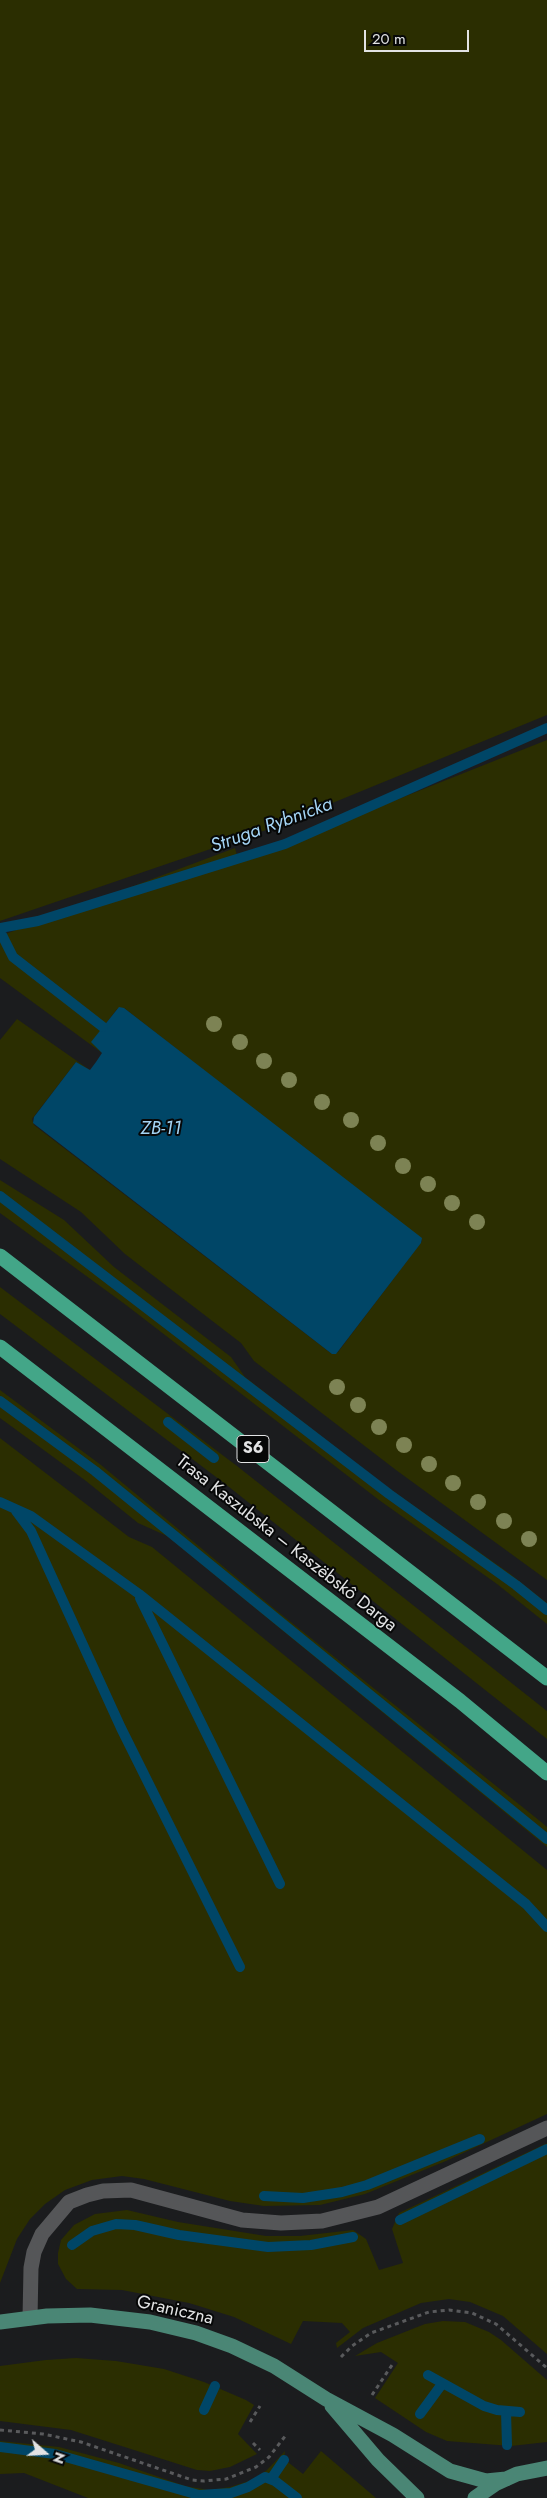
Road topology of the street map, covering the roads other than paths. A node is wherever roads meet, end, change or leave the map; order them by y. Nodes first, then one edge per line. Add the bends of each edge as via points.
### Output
1 (0, 1256) edge
2 (0, 1347) edge
3 (547, 1678) edge
4 (547, 1773) edge
5 (547, 2128) edge
6 (30, 2318) junction
7 (0, 2322) edge
8 (326, 2399) junction
9 (547, 2468) edge
10 (506, 2479) junction
11 (416, 2498) edge
12 (475, 2498) edge

1 - 3 highway, S6
2 - 4 highway, Trasa Kaszubska – Kaszëbskô Darga via 460,1701
5 - 6 lane via 378,2206 322,2221 281,2223 242,2220 131,2190 103,2190 87,2195 69,2202 42,2234 30,2268
6 - 7 main road, Graniczna
6 - 8 main road, Graniczna via 112,2317 196,2333 261,2359
8 - 10 main road, Graniczna via 393,2435 450,2472 486,2481
8 - 11 main road, Graniczna via 378,2460
9 - 10 main road
10 - 12 main road

